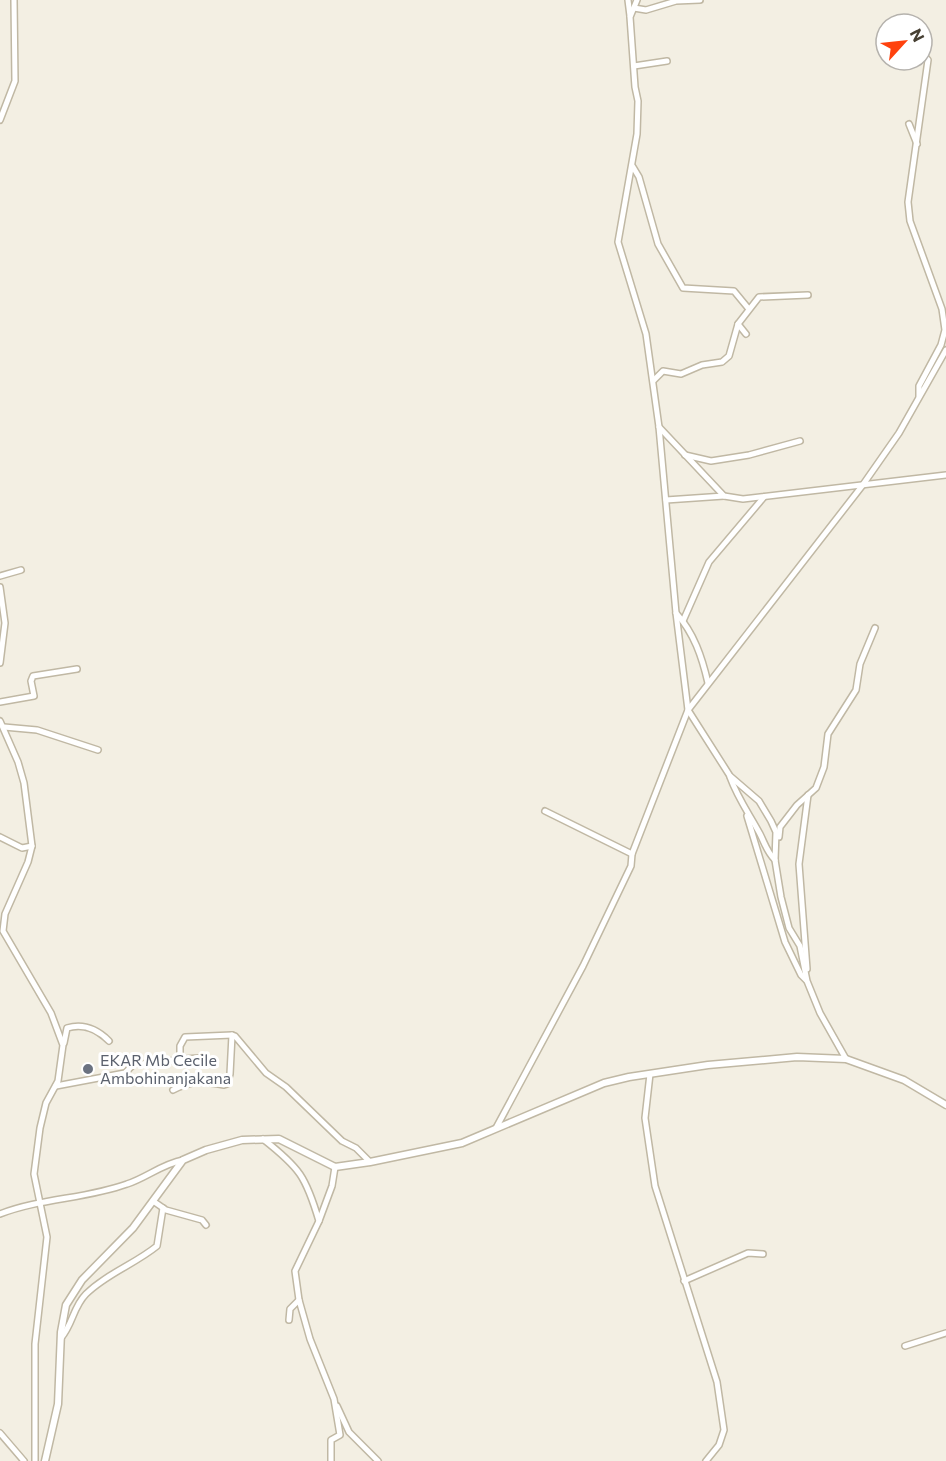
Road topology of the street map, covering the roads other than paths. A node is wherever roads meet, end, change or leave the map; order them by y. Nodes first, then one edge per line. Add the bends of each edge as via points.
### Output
1 (14, 0) edge
2 (628, 0) edge
3 (637, 0) edge
4 (700, 0) edge
5 (634, 8) junction
6 (630, 17) junction
7 (668, 61) dead end
8 (634, 66) junction
9 (926, 72) edge
10 (0, 120) edge
11 (909, 124) dead end
12 (917, 144) junction
13 (633, 167) junction
14 (808, 295) dead end
15 (748, 308) junction
16 (738, 324) junction
17 (746, 334) dead end
18 (946, 350) edge
19 (654, 380) junction
20 (918, 398) junction
21 (659, 427) junction
22 (800, 441) dead end
23 (683, 454) junction
24 (946, 475) edge
25 (862, 486) junction
26 (724, 496) junction
27 (764, 497) junction
28 (666, 500) junction
29 (21, 570) dead end
30 (0, 576) edge
31 (0, 587) edge
32 (676, 613) junction
33 (683, 621) junction
34 (874, 628) dead end
35 (0, 663) edge
36 (77, 669) dead end
37 (708, 684) junction
38 (0, 702) edge
39 (688, 710) junction
40 (0, 721) edge
41 (4, 727) junction
42 (98, 750) dead end
43 (730, 776) junction
44 (808, 795) junction
45 (544, 811) dead end
46 (747, 816) junction
47 (0, 837) edge
48 (32, 846) junction
49 (632, 854) junction
50 (775, 860) junction
51 (807, 981) junction
52 (232, 1035) junction
53 (109, 1041) dead end
54 (63, 1045) junction
55 (180, 1058) junction
56 (201, 1058) dead end
57 (846, 1059) junction
58 (650, 1074) junction
59 (56, 1086) junction
60 (173, 1090) dead end
61 (946, 1105) edge
62 (496, 1128) junction
63 (263, 1139) junction
64 (183, 1160) junction
65 (370, 1162) junction
66 (335, 1167) junction
67 (153, 1201) junction
68 (40, 1202) junction
69 (163, 1208) junction
70 (0, 1214) edge
71 (319, 1221) junction
72 (206, 1225) dead end
73 (763, 1254) dead end
74 (684, 1281) junction
75 (299, 1300) junction
76 (289, 1320) dead end
77 (946, 1333) edge
78 (61, 1338) junction
79 (905, 1346) dead end
80 (334, 1399) junction
81 (0, 1432) edge
82 (24, 1461) edge
83 (35, 1461) edge
84 (45, 1461) edge
85 (332, 1461) edge
86 (378, 1461) edge
87 (706, 1461) edge

1 - 10 street via 15,81
2 - 6 street
3 - 5 street
4 - 5 street via 676,1 646,10
5 - 6 street
6 - 8 street
7 - 8 street
8 - 13 street via 638,100
9 - 12 street
11 - 12 street
12 - 20 street via 909,193 910,221 942,309 945,330 919,386
13 - 15 street via 658,244 683,288 734,291
13 - 19 street via 618,242 646,334
14 - 15 street via 759,297
15 - 16 street
16 - 17 street
16 - 19 street via 729,356 722,362 681,374 663,371
18 - 20 street
19 - 21 street
20 - 25 street
21 - 23 street
21 - 28 street
22 - 23 street via 749,456 711,461
23 - 26 street
24 - 25 street
25 - 27 street
25 - 37 street
26 - 27 street
26 - 28 street
27 - 33 street via 709,562
28 - 32 street
29 - 30 street
31 - 35 street via 5,623
32 - 33 street
32 - 39 street
33 - 37 street via 702,656
34 - 44 street via 860,664 856,690 828,735 820,777
36 - 38 street via 33,676 34,696
37 - 39 street
39 - 43 street
39 - 49 street
40 - 41 street
41 - 42 street via 37,730
41 - 48 street via 24,783
43 - 46 street
43 - 50 street via 759,801 771,821 776,832
44 - 50 street via 780,827
44 - 51 street via 799,864
45 - 49 street
46 - 50 street
46 - 51 street via 785,942
47 - 48 street via 22,848
48 - 54 street via 4,914 3,932 51,1013
49 - 62 street via 631,866 583,966
50 - 51 street via 789,928 800,946
51 - 57 street
52 - 55 street via 185,1037
52 - 60 street via 227,1084 205,1080
52 - 65 street via 266,1073
53 - 54 street via 87,1026 72,1026 64,1033
54 - 59 street
55 - 56 street
55 - 59 street via 157,1065 134,1064 125,1073
57 - 58 street via 797,1057
57 - 61 street via 904,1080
58 - 62 street via 604,1083
58 - 74 street via 645,1118 655,1186
59 - 68 street via 40,1128 34,1174
62 - 65 street via 462,1143
63 - 64 street via 242,1140
63 - 66 street via 279,1139
63 - 71 street via 300,1171
64 - 67 street
64 - 68 street via 128,1184
65 - 66 street
66 - 71 street
67 - 69 street
67 - 78 street via 133,1228 82,1280 66,1305
68 - 70 street
68 - 83 street via 47,1238 35,1344
69 - 72 street via 202,1220
69 - 78 street via 157,1246 89,1291 77,1304
71 - 75 street via 295,1271
73 - 74 street via 748,1253
74 - 87 street via 717,1382 724,1430 719,1445
75 - 76 street via 290,1308
75 - 80 street
77 - 79 street
78 - 84 street via 58,1404
80 - 85 street via 340,1435 331,1440
80 - 86 street via 349,1432
81 - 82 street

